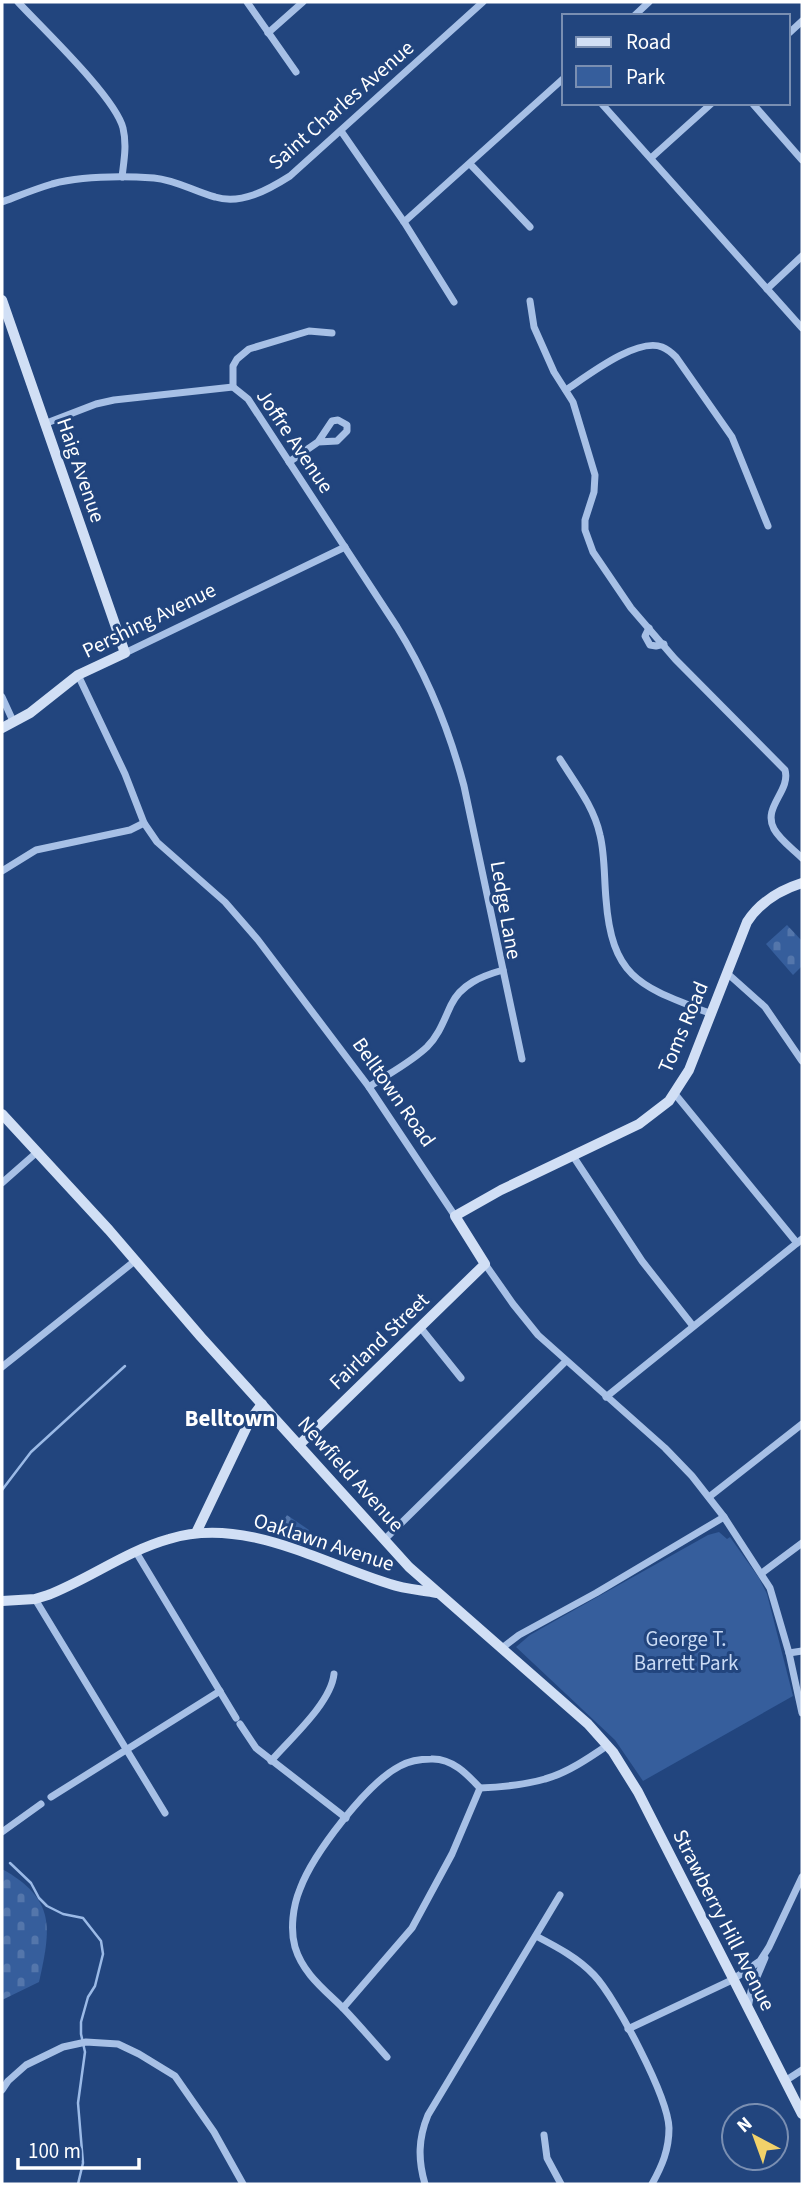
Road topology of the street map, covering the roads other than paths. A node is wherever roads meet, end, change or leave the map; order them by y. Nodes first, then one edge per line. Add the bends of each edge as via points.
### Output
1 (18, 2) edge
2 (247, 2) edge
3 (303, 2) edge
4 (484, 2) edge
5 (649, 2) edge
6 (636, 14) edge
7 (268, 33) junction
8 (296, 72) dead end
9 (562, 80) edge
10 (603, 105) edge
11 (710, 105) edge
12 (754, 105) edge
13 (341, 131) junction
14 (651, 158) junction
15 (802, 160) edge
16 (470, 164) junction
17 (122, 177) junction
18 (2, 202) edge
19 (404, 222) junction
20 (530, 227) dead end
21 (802, 256) edge
22 (766, 289) junction
23 (2, 300) edge
24 (530, 301) dead end
25 (454, 302) dead end
26 (802, 328) edge
27 (332, 333) dead end
28 (233, 387) junction
29 (566, 390) junction
30 (44, 424) junction
31 (318, 442) dead end
32 (289, 462) junction
33 (768, 526) dead end
34 (345, 547) junction
35 (125, 653) junction
36 (78, 675) junction
37 (427, 682) joint
38 (2, 697) edge
39 (13, 721) junction
40 (2, 728) edge
41 (560, 759) dead end
42 (144, 823) junction
43 (802, 858) edge
44 (2, 871) edge
45 (802, 883) edge
46 (503, 970) junction
47 (727, 973) junction
48 (712, 1014) junction
49 (522, 1059) dead end
50 (802, 1061) edge
51 (369, 1087) junction
52 (675, 1094) junction
53 (2, 1114) edge
54 (36, 1153) junction
55 (573, 1156) junction
56 (2, 1183) edge
57 (455, 1216) junction
58 (800, 1241) edge
59 (136, 1260) junction
60 (485, 1264) junction
61 (693, 1326) junction
62 (420, 1327) junction
63 (566, 1361) junction
64 (2, 1367) edge
65 (461, 1378) dead end
66 (606, 1396) junction
67 (262, 1404) junction
68 (802, 1424) edge
69 (299, 1445) junction
70 (709, 1497) junction
71 (724, 1517) junction
72 (196, 1533) junction
73 (384, 1541) junction
74 (802, 1543) edge
75 (136, 1552) junction
76 (762, 1573) junction
77 (437, 1593) junction
78 (35, 1599) junction
79 (2, 1601) edge
80 (502, 1648) junction
81 (802, 1651) edge
82 (789, 1653) junction
83 (334, 1674) dead end
84 (220, 1691) junction
85 (802, 1713) edge
86 (608, 1745) junction
87 (125, 1750) junction
88 (271, 1761) junction
89 (480, 1788) junction
90 (51, 1797) dead end
91 (41, 1804) dead end
92 (164, 1813) dead end
93 (346, 1818) junction
94 (2, 1832) edge
95 (802, 1877) edge
96 (560, 1895) dead end
97 (537, 1936) junction
98 (769, 1947) junction
99 (732, 1980) junction
100 (343, 2008) junction
101 (747, 2010) junction
102 (628, 2029) junction
103 (387, 2057) dead end
104 (802, 2070) edge
105 (785, 2081) junction
106 (2, 2090) edge
107 (802, 2114) edge
108 (544, 2135) dead end
109 (243, 2184) edge
110 (425, 2184) edge
111 (561, 2184) edge
112 (652, 2184) edge

1 - 17 street via 110,104 122,125 126,148
2 - 7 street
3 - 7 street
4 - 13 street, Saint Charles Avenue
5 - 6 street
7 - 8 street
9 - 16 street
10 - 14 street
11 - 14 street
12 - 15 street
13 - 17 street, Saint Charles Avenue via 290,176 273,187 238,198 218,198 155,178
13 - 19 street
14 - 22 street
16 - 19 street
16 - 20 street
17 - 18 street, Saint Charles Avenue via 54,184
19 - 25 street
21 - 22 street
22 - 26 street
23 - 30 street, Haig Avenue
24 - 29 street via 534,327
27 - 28 street via 309,331 249,349 233,366
28 - 30 street, Joffre Avenue via 114,400
28 - 32 street, Joffre Avenue via 248,399
29 - 33 street via 636,348 653,345 669,351 732,437
29 - 43 street via 595,475 585,520 588,542 631,608 675,659 785,770 786,781 771,820
30 - 35 street, Haig Avenue
31 - 32 street
32 - 34 street, Joffre Avenue
34 - 35 street, Pershing Avenue
34 - 37 street, Joffre Avenue
35 - 36 street, Pershing Avenue
36 - 39 street
36 - 42 street, Pershing Avenue
37 - 46 street, Ledge Lane via 453,744
38 - 39 street
39 - 40 street
41 - 48 street via 588,804 600,834 609,934 620,959 652,989
42 - 44 street via 36,850
42 - 51 street, Belltown Road via 156,842 247,925
45 - 47 street, Toms Road via 754,912
46 - 49 street
46 - 51 street, Ledge Lane via 467,986 452,1002 426,1048
47 - 48 street, Toms Road
47 - 50 street via 765,1007
48 - 52 street, Toms Road
51 - 57 street, Belltown Road
52 - 55 street, Toms Road via 651,1117
52 - 58 street
53 - 54 street, Newfield Avenue
54 - 56 street
54 - 59 street, Newfield Avenue
55 - 57 street, Toms Road
55 - 61 street via 642,1261
57 - 60 street, Belltown Road
58 - 61 street
59 - 64 street
59 - 67 street, Newfield Avenue
60 - 62 street, Fairland Street
60 - 63 street, Belltown Road via 528,1324
61 - 66 street
62 - 65 street
62 - 69 street, Fairland Street
63 - 66 street, Belltown Road
63 - 73 street
66 - 70 street, Belltown Road via 665,1448
67 - 69 street, Newfield Avenue
67 - 72 street
68 - 70 street
69 - 73 street, Newfield Avenue
70 - 71 street, Belltown Road
71 - 76 street, Belltown Road
71 - 80 street
72 - 75 street, Oaklawn Avenue
72 - 77 street, Oaklawn Avenue via 259,1539 391,1585
73 - 77 street, Newfield Avenue
74 - 76 street
75 - 78 street, Oaklawn Avenue
75 - 84 street
76 - 82 street, Belltown Road
77 - 80 street, Newfield Avenue
78 - 79 street, Oaklawn Avenue
78 - 87 street
80 - 86 street, Newfield Avenue
81 - 82 street
82 - 85 street, Belltown Road
83 - 88 street via 323,1701
84 - 87 street
84 - 88 street via 256,1748
86 - 89 street via 546,1779
86 - 99 street, Strawberry Hill Avenue via 638,1792
87 - 90 street
87 - 92 street
88 - 93 street
89 - 93 street via 450,1763 433,1758 411,1762 383,1778
89 - 100 street via 452,1854 412,1928
91 - 94 street
93 - 100 street via 306,1876 292,1929 296,1950 308,1972
95 - 98 street
96 - 97 street
97 - 102 street via 595,1975
97 - 110 street via 428,2115 419,2147
98 - 99 street via 760,1961
98 - 101 street
99 - 101 street, Strawberry Hill Avenue
99 - 102 street
100 - 103 street
101 - 105 street, Strawberry Hill Avenue
102 - 112 street via 661,2094 669,2126 664,2161
104 - 105 street
105 - 107 street, Strawberry Hill Avenue
106 - 109 street via 26,2065 63,2047 118,2043 175,2076
108 - 111 street via 547,2158

